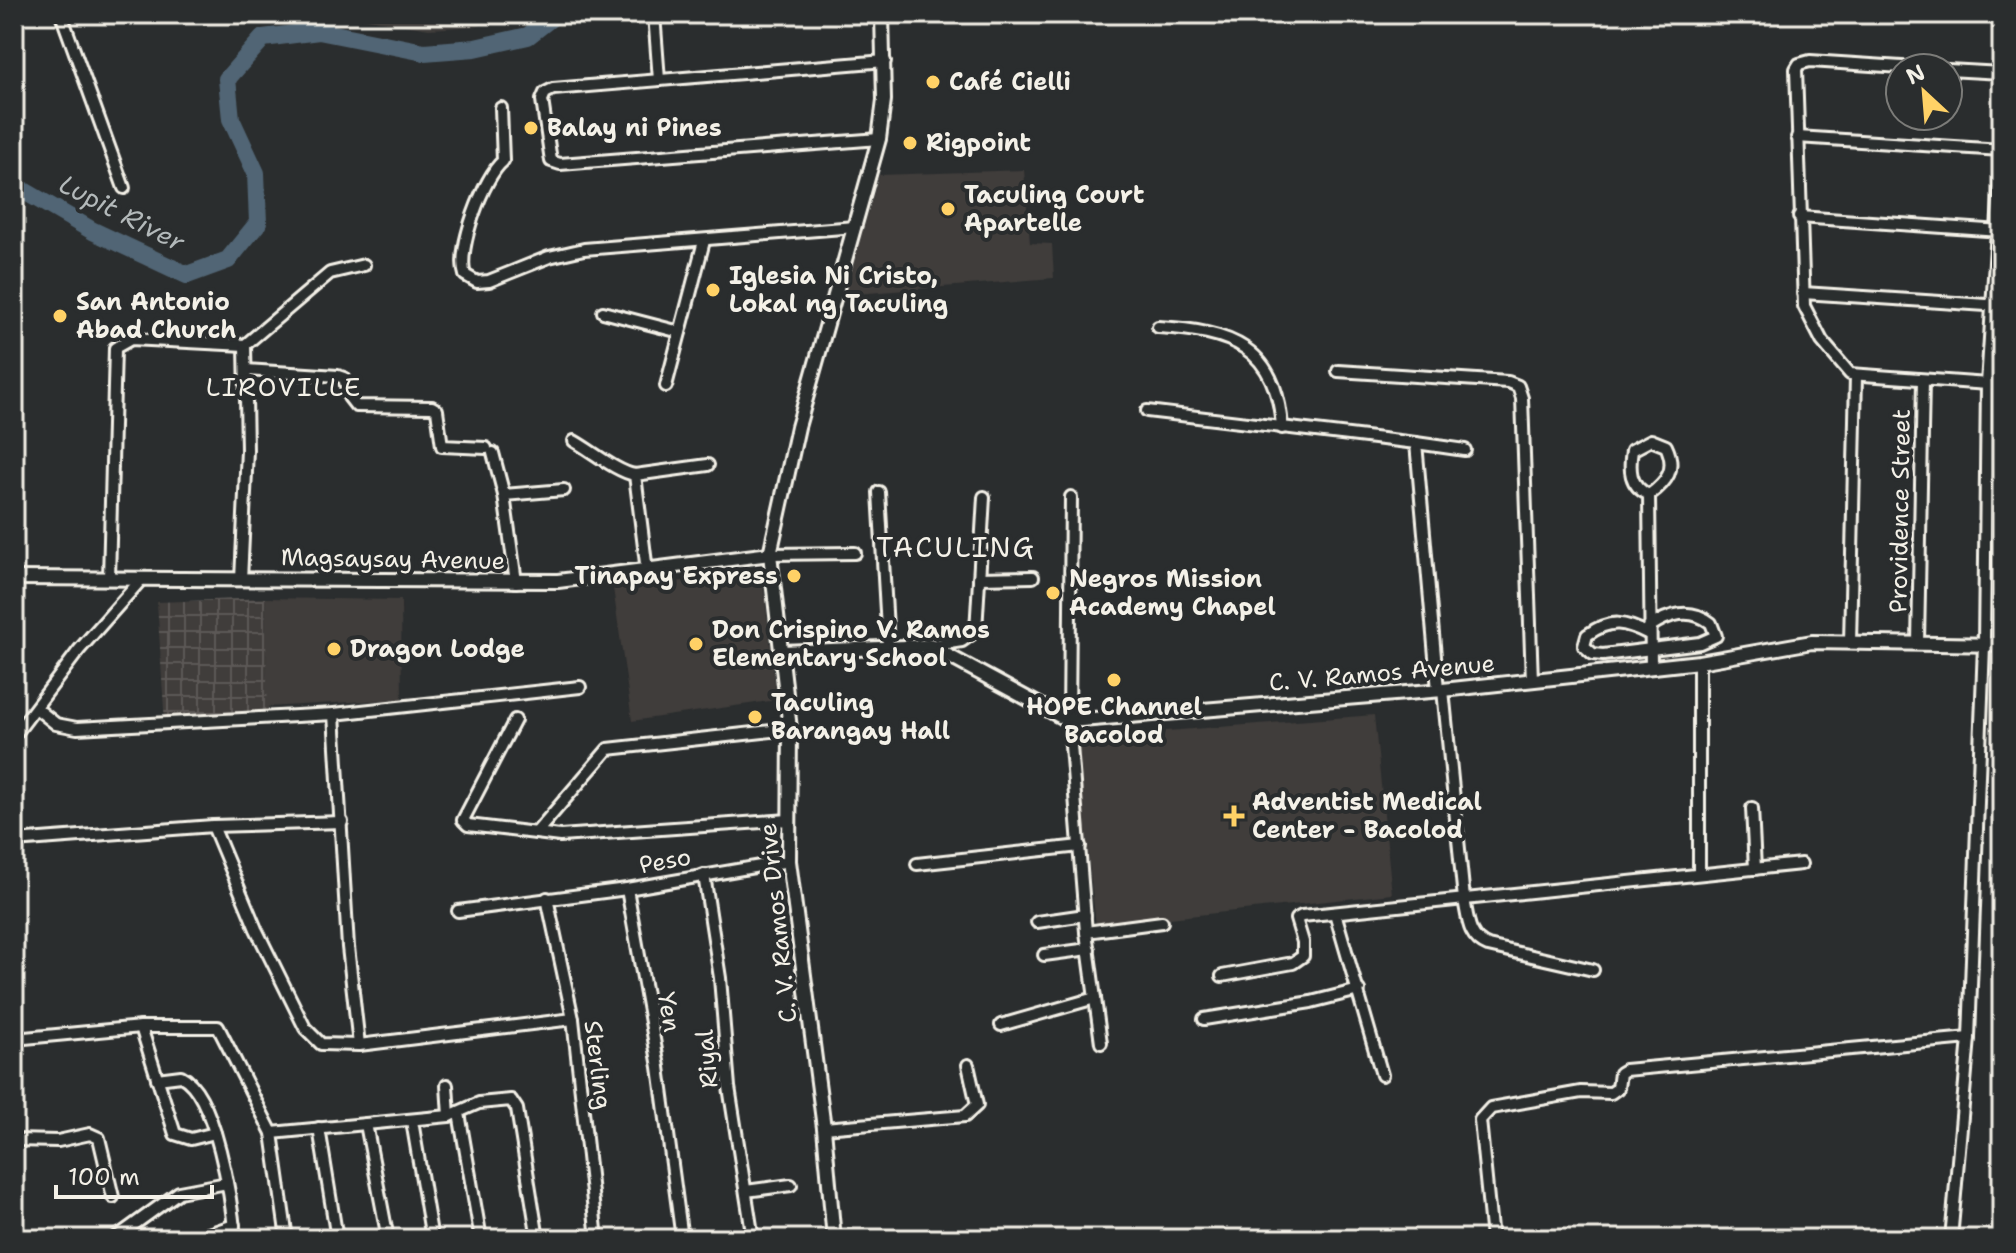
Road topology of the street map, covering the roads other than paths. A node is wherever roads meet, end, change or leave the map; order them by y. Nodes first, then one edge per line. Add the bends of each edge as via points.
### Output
1 (61, 14) edge
2 (654, 14) edge
3 (882, 14) edge
4 (885, 61) junction
5 (1884, 66) edge
6 (1964, 71) edge
7 (2002, 73) edge
8 (659, 80) junction
9 (501, 108) dead end
10 (1797, 137) junction
11 (879, 139) junction
12 (2002, 152) edge
13 (124, 188) dead end
14 (1799, 217) junction
15 (855, 227) junction
16 (1999, 231) edge
17 (704, 241) junction
18 (364, 265) dead end
19 (1803, 293) junction
20 (1997, 306) edge
21 (603, 312) dead end
22 (1158, 327) dead end
23 (680, 332) junction
24 (245, 345) junction
25 (246, 370) junction
26 (1338, 371) dead end
27 (1856, 376) junction
28 (1923, 380) junction
29 (1987, 384) junction
30 (2002, 385) edge
31 (666, 386) dead end
32 (1147, 411) dead end
33 (1282, 428) junction
34 (574, 441) dead end
35 (1416, 443) junction
36 (1465, 450) dead end
37 (708, 465) dead end
38 (635, 475) junction
39 (564, 490) dead end
40 (879, 492) dead end
41 (504, 495) junction
42 (1649, 495) junction
43 (984, 497) dead end
44 (1071, 497) dead end
45 (855, 553) dead end
46 (770, 554) junction
47 (647, 571) junction
48 (1033, 577) dead end
49 (14, 578) edge
50 (979, 578) junction
51 (109, 579) junction
52 (241, 580) junction
53 (140, 581) junction
54 (516, 582) junction
55 (1649, 631) junction
56 (1850, 643) junction
57 (1918, 643) junction
58 (1984, 645) junction
59 (2002, 645) edge
60 (888, 646) junction
61 (930, 646) junction
62 (1650, 650) junction
63 (782, 652) junction
64 (1699, 662) junction
65 (1651, 667) junction
66 (1532, 681) junction
67 (580, 687) dead end
68 (1440, 690) junction
69 (36, 708) junction
70 (334, 714) junction
71 (515, 720) dead end
72 (1069, 721) junction
73 (790, 729) junction
74 (14, 736) edge
75 (1752, 808) dead end
76 (789, 820) junction
77 (342, 822) junction
78 (213, 826) junction
79 (536, 833) junction
80 (14, 841) edge
81 (1080, 846) junction
82 (789, 861) junction
83 (917, 864) dead end
84 (1801, 864) dead end
85 (1755, 869) junction
86 (1699, 874) junction
87 (704, 875) junction
88 (627, 889) junction
89 (547, 898) junction
90 (1464, 899) junction
91 (458, 911) dead end
92 (1335, 913) junction
93 (1085, 915) junction
94 (1037, 922) dead end
95 (1162, 922) dead end
96 (1086, 932) junction
97 (1089, 949) junction
98 (1044, 955) dead end
99 (1593, 970) dead end
100 (1222, 976) dead end
101 (1359, 990) junction
102 (1095, 998) junction
103 (573, 1019) junction
104 (1204, 1019) dead end
105 (1001, 1025) dead end
106 (141, 1027) junction
107 (1969, 1038) junction
108 (14, 1039) edge
109 (1101, 1043) dead end
110 (359, 1045) junction
111 (968, 1065) dead end
112 (1382, 1075) dead end
113 (157, 1079) junction
114 (447, 1085) dead end
115 (454, 1114) junction
116 (412, 1121) junction
117 (366, 1124) junction
118 (319, 1128) junction
119 (824, 1128) junction
120 (215, 1133) junction
121 (272, 1133) junction
122 (14, 1140) edge
123 (227, 1183) junction
124 (791, 1185) dead end
125 (746, 1191) junction
126 (113, 1197) dead end
127 (234, 1225) junction
128 (114, 1239) edge
129 (194, 1239) edge
130 (235, 1239) edge
131 (287, 1239) edge
132 (337, 1239) edge
133 (388, 1239) edge
134 (432, 1239) edge
135 (481, 1239) edge
136 (538, 1239) edge
137 (597, 1239) edge
138 (682, 1239) edge
139 (753, 1239) edge
140 (834, 1239) edge
141 (1492, 1239) edge
142 (1951, 1239) edge

1 - 13 street
2 - 8 street
3 - 4 street, C. V. Ramos Drive
4 - 8 street
4 - 11 street, C. V. Ramos Drive
5 - 10 street via 1799,64
6 - 7 street
8 - 11 street via 545,93 551,161
9 - 17 street via 504,156 476,202 462,268 470,278 489,281 584,249
10 - 12 street
10 - 14 street
11 - 15 street, C. V. Ramos Drive
12 - 16 street
14 - 16 street
14 - 19 street
15 - 17 street
15 - 46 street, C. V. Ramos Drive via 798,427
16 - 20 street
17 - 23 street
18 - 24 street via 330,273
19 - 20 street
19 - 27 street via 1822,341
20 - 29 street
21 - 23 street
22 - 33 street via 1202,329 1241,345 1276,386
23 - 31 street
24 - 25 street
24 - 51 street via 131,339 115,348
25 - 41 street via 338,376 344,378 356,406 432,407 437,410 442,446 490,450
25 - 52 street
26 - 66 street via 1518,386
27 - 28 street
27 - 56 street
28 - 29 street
28 - 57 street, Providence Street
29 - 30 street
29 - 58 street
32 - 33 street
33 - 35 street
34 - 38 street via 619,471
35 - 36 street
35 - 68 street
37 - 38 street
38 - 47 street
39 - 41 street
40 - 60 street
41 - 54 street
42 - 42 street via 1667,481 1671,466 1666,446 1651,440 1632,450 1630,469 1635,486
42 - 55 street
43 - 50 street
44 - 72 street
45 - 46 street
46 - 47 street, Magsaysay Avenue
46 - 63 street, C. V. Ramos Drive
47 - 54 street, Magsaysay Avenue
48 - 50 street
49 - 51 street, Magsaysay Avenue
50 - 61 street via 976,631 962,641
51 - 53 street, Magsaysay Avenue
52 - 53 street, Magsaysay Avenue
52 - 54 street, Magsaysay Avenue
53 - 69 street
55 - 62 street
55 - 62 street via 1616,622 1584,640 1593,654
55 - 62 street via 1669,616 1690,613 1711,623 1716,636 1708,642
56 - 57 street, C. V. Ramos Avenue
56 - 64 street, C. V. Ramos Avenue via 1796,644
57 - 58 street, C. V. Ramos Avenue
58 - 59 street, C. V. Ramos Avenue
58 - 107 street
60 - 61 street
60 - 63 street
61 - 72 street
62 - 65 street
63 - 73 street, C. V. Ramos Drive
64 - 65 street, C. V. Ramos Avenue
64 - 86 street
65 - 66 street, C. V. Ramos Avenue
66 - 68 street, C. V. Ramos Avenue
67 - 70 street
68 - 72 street, C. V. Ramos Avenue
68 - 90 street
69 - 70 street via 56,724 77,728
69 - 74 street
70 - 77 street
71 - 79 street via 463,820 468,825
72 - 81 street
73 - 76 street, C. V. Ramos Drive
73 - 79 street via 608,749
75 - 85 street
76 - 79 street via 560,836
76 - 82 street, C. V. Ramos Drive
77 - 78 street
77 - 110 street
78 - 80 street
78 - 110 street via 250,917 305,1028 321,1044
81 - 83 street
81 - 93 street
82 - 87 street, Peso
82 - 119 street, C. V. Ramos Drive
84 - 85 street
85 - 86 street
86 - 90 street
87 - 88 street, Peso
87 - 125 street, Riyal
88 - 89 street, Peso
88 - 138 street, Yen
89 - 91 street, Peso
89 - 103 street, Sterling
90 - 92 street
90 - 99 street via 1477,942
92 - 100 street via 1296,919 1303,956 1293,963
92 - 101 street
93 - 94 street
93 - 96 street
95 - 96 street
96 - 97 street
97 - 98 street
97 - 102 street
101 - 104 street
101 - 112 street
102 - 105 street
102 - 109 street
103 - 110 street
103 - 137 street, Sterling
106 - 108 street
106 - 113 street
106 - 121 street via 218,1027
107 - 141 street via 1632,1069 1620,1073 1618,1088 1611,1093 1581,1092 1491,1108 1480,1120
107 - 142 street
111 - 119 street via 977,1105 965,1116
113 - 120 street via 188,1079
113 - 120 street via 175,1134 191,1139
114 - 115 street
115 - 116 street
115 - 135 street
115 - 136 street via 492,1101 515,1103
116 - 117 street
116 - 134 street
117 - 118 street
117 - 133 street
118 - 121 street
118 - 132 street
119 - 140 street, C. V. Ramos Drive
120 - 123 street
121 - 131 street
122 - 126 street via 58,1141 90,1134 99,1138
123 - 127 street
123 - 128 street via 179,1192
124 - 125 street
125 - 139 street, Riyal
127 - 129 street
127 - 130 street

